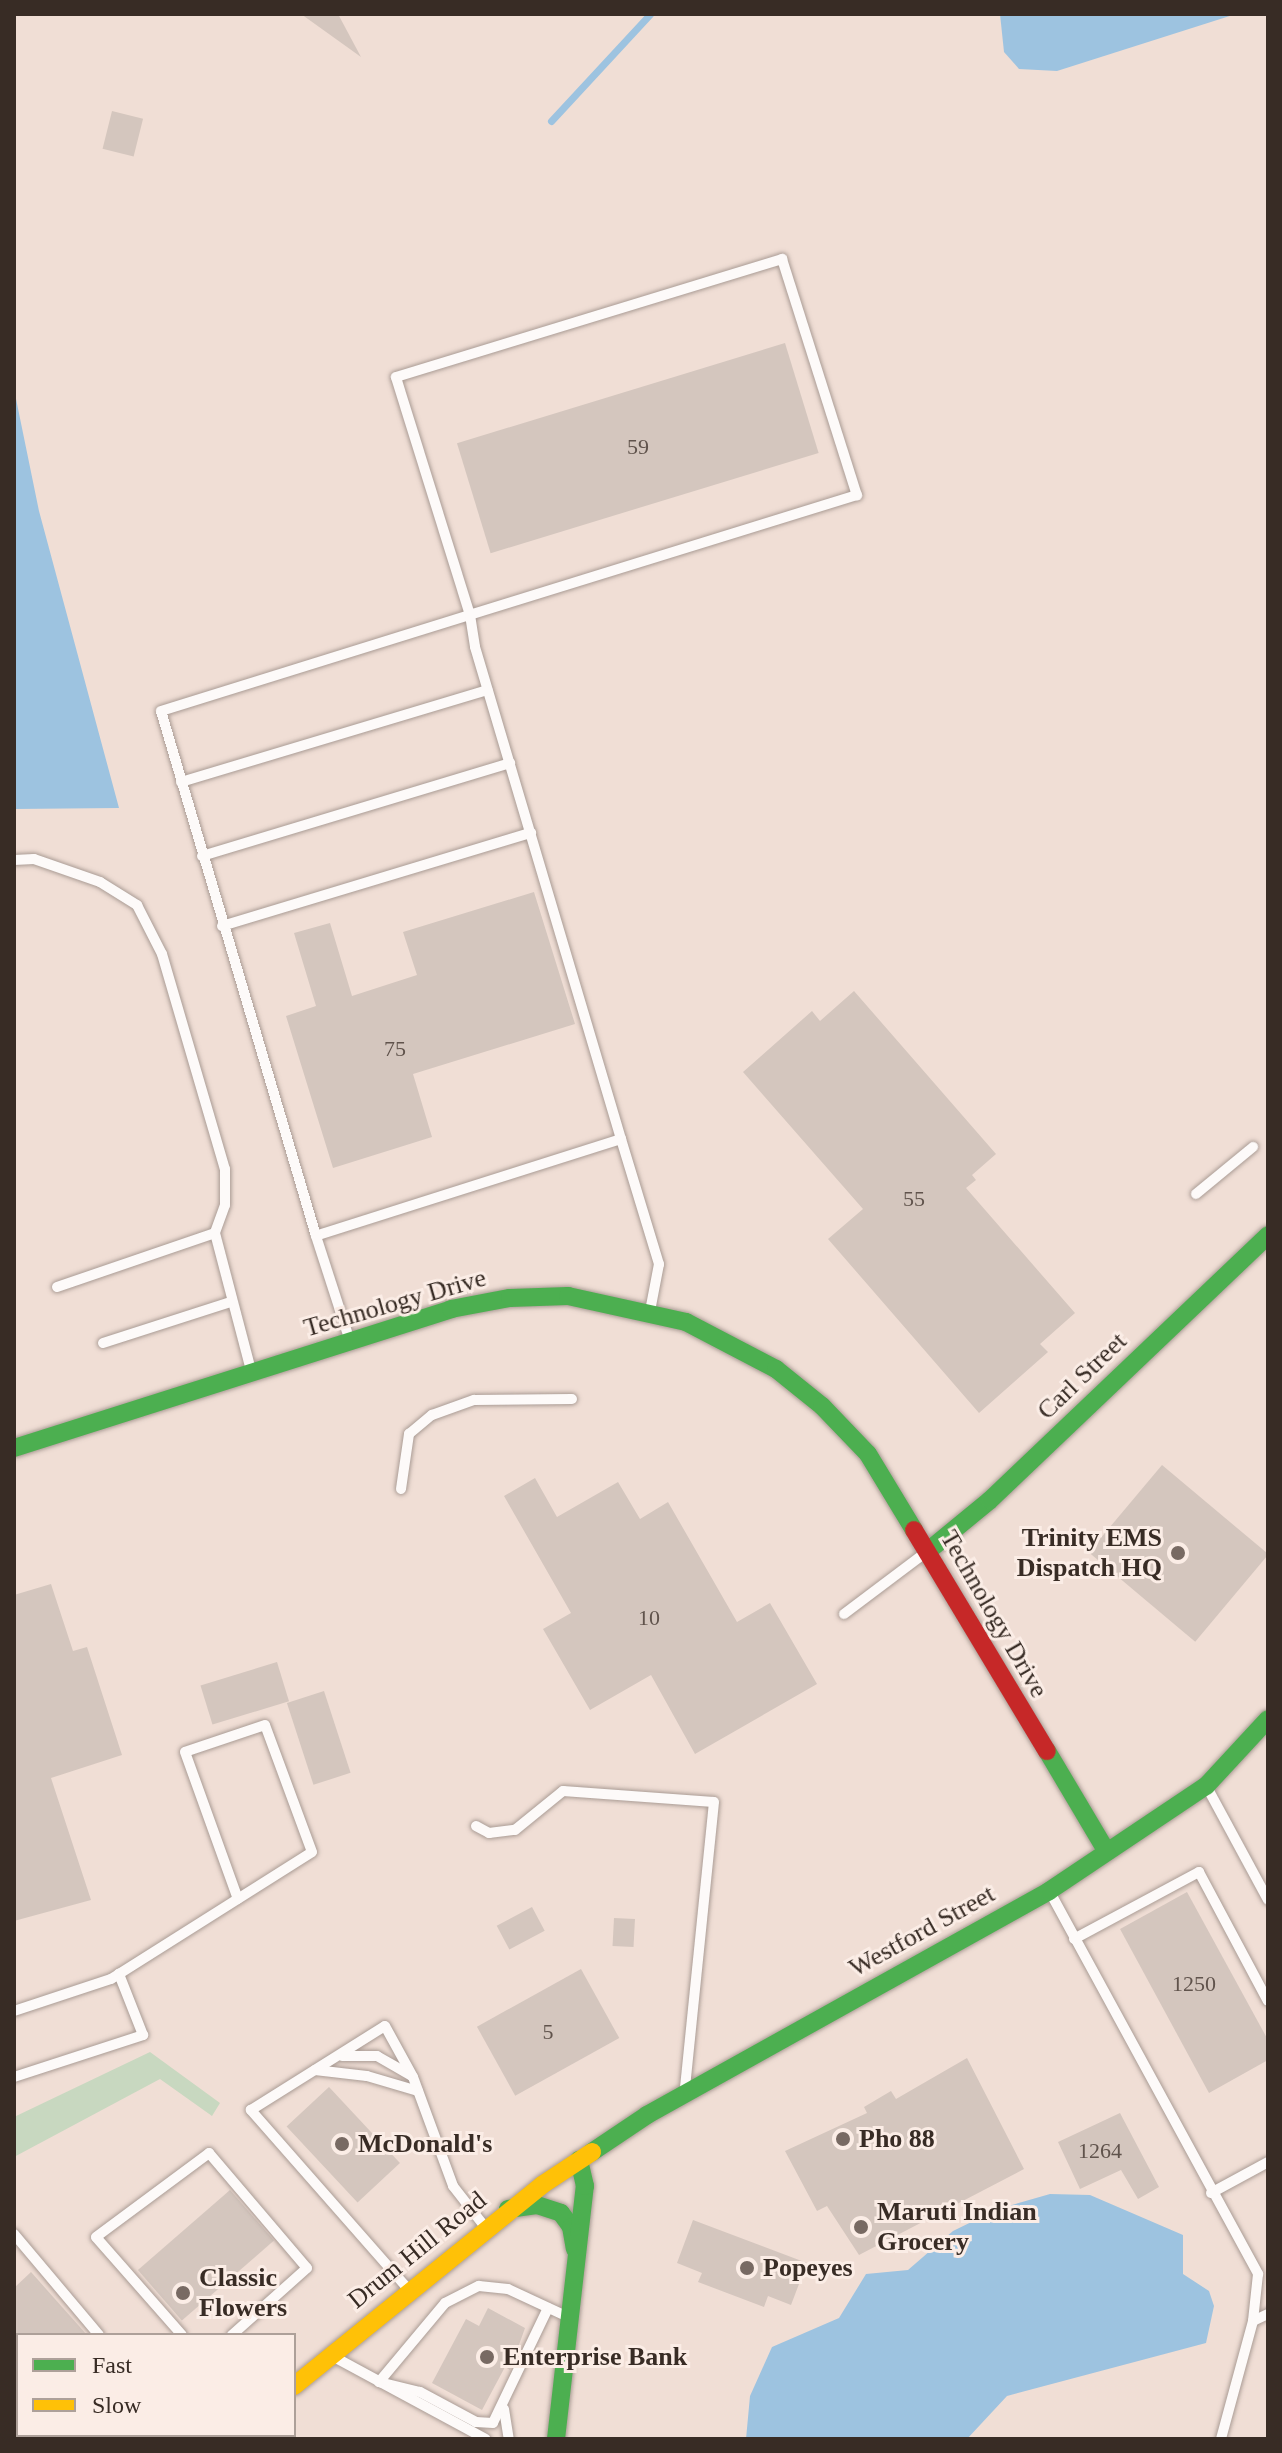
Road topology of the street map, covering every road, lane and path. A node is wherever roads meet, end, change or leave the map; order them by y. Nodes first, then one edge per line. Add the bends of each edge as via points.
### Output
1 (470, 615) junction
2 (488, 690) junction
3 (510, 763) junction
4 (181, 782) junction
5 (531, 833) junction
6 (202, 856) junction
7 (14, 860) edge
8 (222, 926) junction
9 (621, 1139) junction
10 (1253, 1147) dead end
11 (1196, 1194) dead end
12 (215, 1233) junction
13 (1268, 1235) edge
14 (316, 1236) junction
15 (57, 1287) dead end
16 (231, 1302) junction
17 (650, 1311) junction
18 (349, 1340) junction
19 (103, 1343) dead end
20 (251, 1372) junction
21 (572, 1399) dead end
22 (14, 1448) edge
23 (401, 1489) dead end
24 (928, 1551) junction
25 (844, 1614) dead end
26 (1268, 1719) edge
27 (1206, 1786) junction
28 (476, 1826) dead end
29 (1107, 1852) junction
30 (1049, 1891) junction
31 (238, 1899) junction
32 (1268, 1900) edge
33 (1074, 1939) junction
34 (119, 1974) junction
35 (1268, 2001) edge
36 (14, 2011) edge
37 (337, 2057) junction
38 (315, 2070) junction
39 (14, 2077) edge
40 (413, 2077) junction
41 (418, 2091) junction
42 (684, 2094) junction
43 (579, 2160) junction
44 (1268, 2162) edge
45 (1211, 2193) junction
46 (507, 2209) junction
47 (485, 2227) junction
48 (14, 2234) edge
49 (576, 2272) junction
50 (409, 2290) junction
51 (548, 2308) junction
52 (1268, 2314) edge
53 (571, 2319) junction
54 (1253, 2321) junction
55 (97, 2333) edge
56 (180, 2333) edge
57 (234, 2333) edge
58 (331, 2355) junction
59 (379, 2382) junction
60 (296, 2384) edge
61 (504, 2406) junction
62 (486, 2439) edge
63 (509, 2439) edge
64 (556, 2439) edge
65 (1221, 2439) edge

1 - 1 lane via 857,495 782,259 396,377
1 - 2 lane
1 - 4 lane via 161,711
2 - 3 lane
2 - 4 lane
3 - 5 lane
3 - 6 lane
4 - 6 lane
5 - 8 lane
5 - 9 lane
6 - 8 lane
7 - 12 lane via 34,859 100,882 137,905 162,954 225,1169 225,1205
8 - 14 lane
9 - 14 lane
9 - 17 lane via 659,1264
10 - 11 lane
12 - 15 lane
12 - 16 lane
13 - 24 street, Carl Street via 990,1500
14 - 18 lane
16 - 19 lane
16 - 20 lane
17 - 18 street, Technology Drive via 568,1296 510,1298 451,1309
17 - 24 street, Technology Drive via 721,1337 776,1369 822,1406 868,1454
18 - 20 street, Technology Drive
20 - 22 street, Technology Drive
21 - 23 lane via 474,1400 432,1415 409,1434
24 - 25 lane
24 - 29 street, Technology Drive via 1002,1684
26 - 27 street, Westford Street
27 - 29 street, Westford Street
27 - 32 lane
28 - 42 lane via 489,1833 515,1830 563,1791 714,1802
29 - 30 street, Westford Street
30 - 33 lane
30 - 42 street, Westford Street
31 - 31 lane via 312,1852 265,1725 185,1752
31 - 34 lane
33 - 35 lane via 1199,1872
33 - 45 lane
34 - 36 lane
34 - 39 lane via 143,2035
37 - 38 lane
37 - 40 lane via 377,2056
37 - 40 lane via 385,2026
38 - 41 lane via 380,2079
38 - 50 lane via 251,2110
40 - 41 lane
41 - 47 lane via 453,2186
42 - 43 street, Westford Street
43 - 46 street, Drum Hill Road
43 - 49 street via 585,2186
44 - 45 lane
45 - 54 lane via 1258,2274
46 - 47 street, Drum Hill Road
46 - 49 street via 537,2205 561,2213 571,2227
47 - 50 street, Drum Hill Road
48 - 55 lane
49 - 53 street
50 - 58 street, Drum Hill Road
51 - 53 lane
51 - 59 lane via 508,2289 479,2286 467,2291 445,2303
51 - 61 lane via 514,2372
52 - 54 lane
53 - 64 street
54 - 65 lane
56 - 57 lane via 96,2237 209,2153 307,2268
58 - 59 lane
58 - 60 street, Drum Hill Road
59 - 61 lane via 420,2392 484,2424 497,2421
59 - 62 lane
61 - 63 lane

